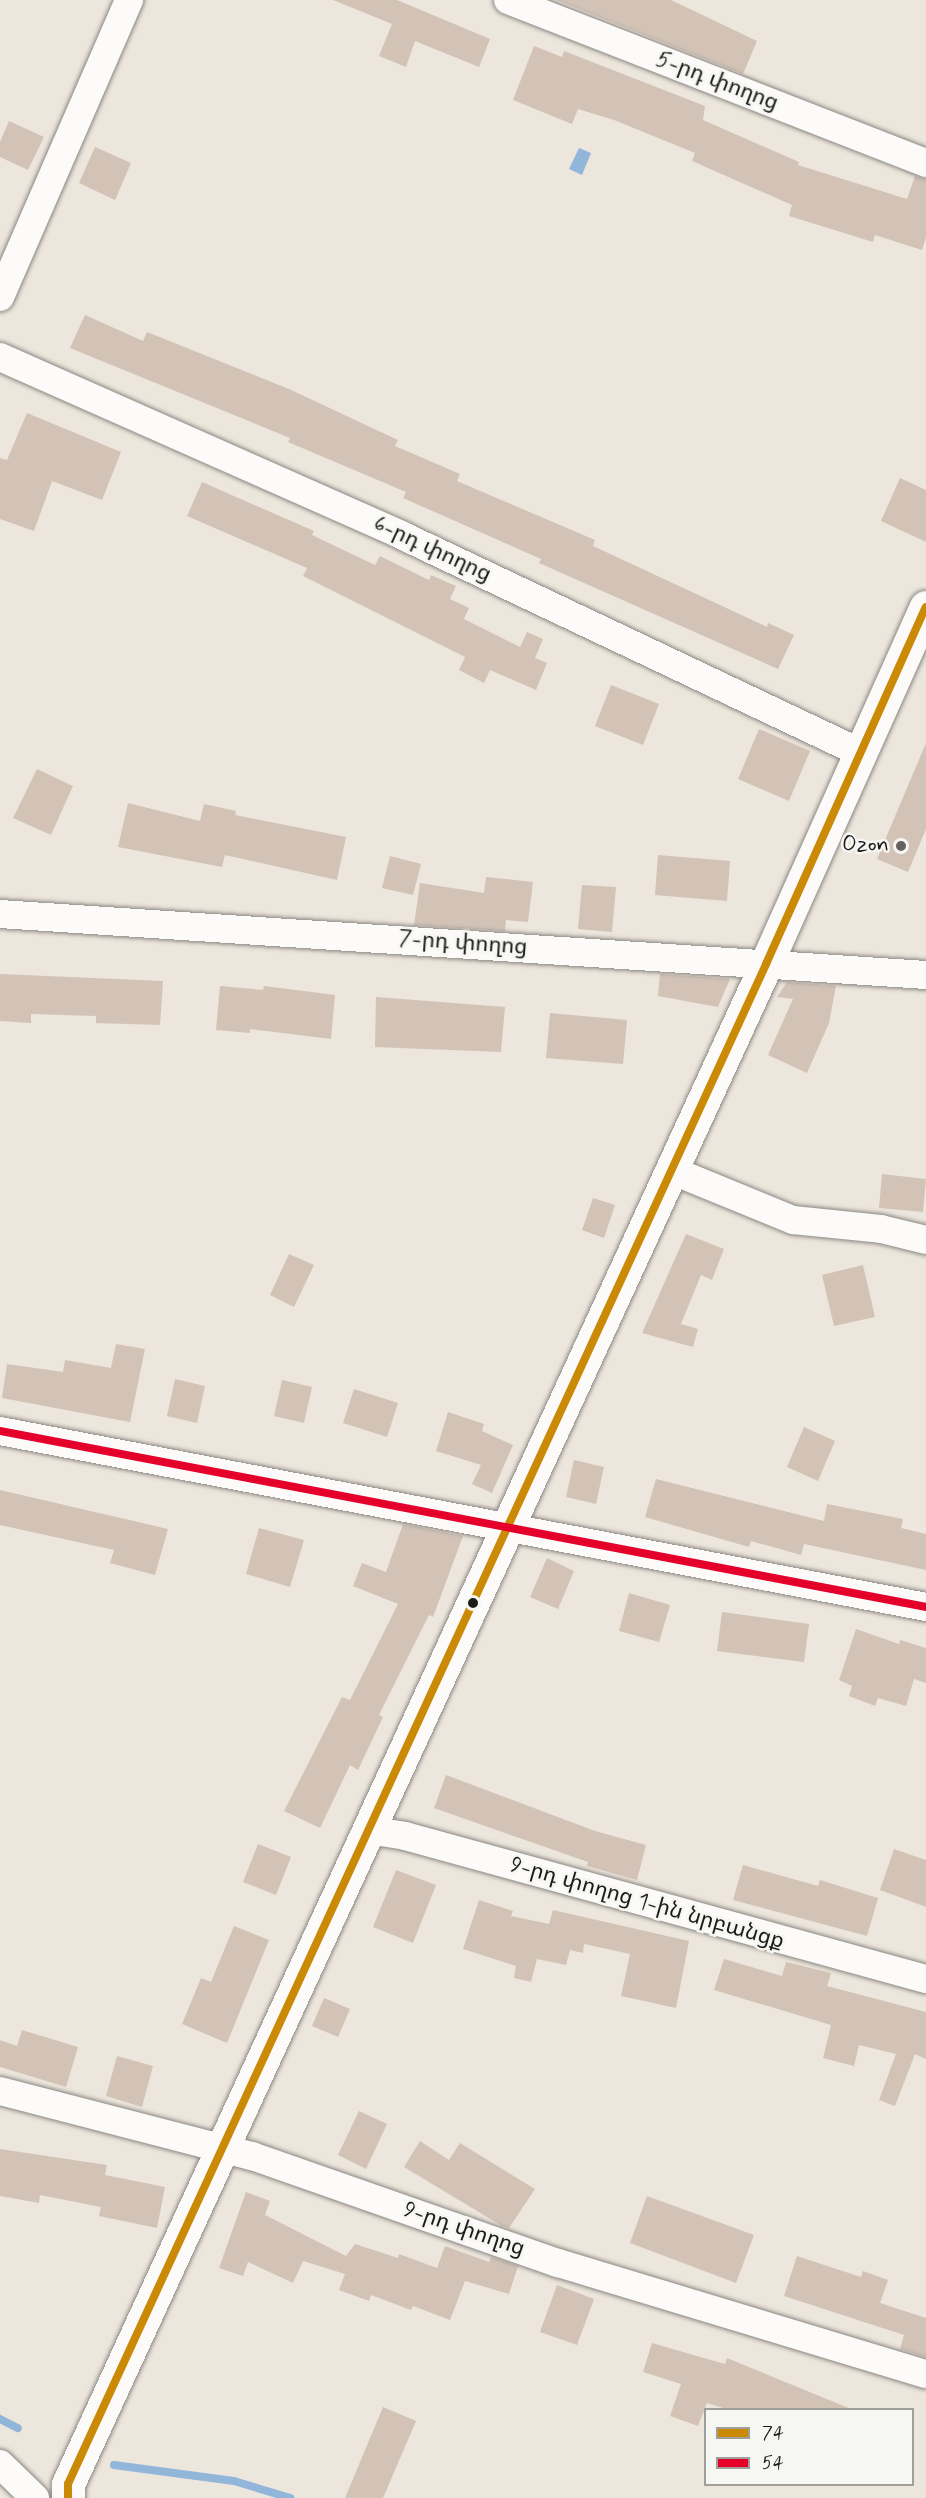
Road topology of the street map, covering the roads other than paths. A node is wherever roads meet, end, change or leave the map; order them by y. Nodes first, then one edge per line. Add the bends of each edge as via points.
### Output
1 (129, 0) edge
2 (508, 0) edge
3 (926, 164) edge
4 (0, 297) edge
5 (0, 357) edge
6 (926, 607) edge
7 (860, 752) junction
8 (0, 914) edge
9 (766, 964) junction
10 (926, 975) edge
11 (671, 1170) junction
12 (926, 1240) edge
13 (0, 1431) edge
14 (506, 1530) junction
15 (926, 1607) edge
16 (368, 1830) junction
17 (926, 1979) edge
18 (0, 2091) edge
19 (223, 2151) junction
20 (926, 2374) edge
21 (0, 2464) edge
22 (61, 2493) edge
23 (35, 2498) edge

1 - 4 street
2 - 3 street, 5-րդ փողոց
5 - 7 street, 6-րդ փողոց via 401,535
6 - 7 main road
7 - 9 main road
8 - 9 street, 7-րդ փողոց
9 - 10 street, 7-րդ փողոց
9 - 11 main road
11 - 12 street via 793,1220 881,1229
11 - 14 main road
13 - 14 street
14 - 15 street
14 - 16 main road
16 - 17 street, 9-րդ փողոց 1-ին նրբանցք via 405,1836
16 - 19 main road
18 - 19 street, 9-րդ փողոց
19 - 20 street, 9-րդ փողոց via 252,2157 558,2263
19 - 22 main road
21 - 23 street

